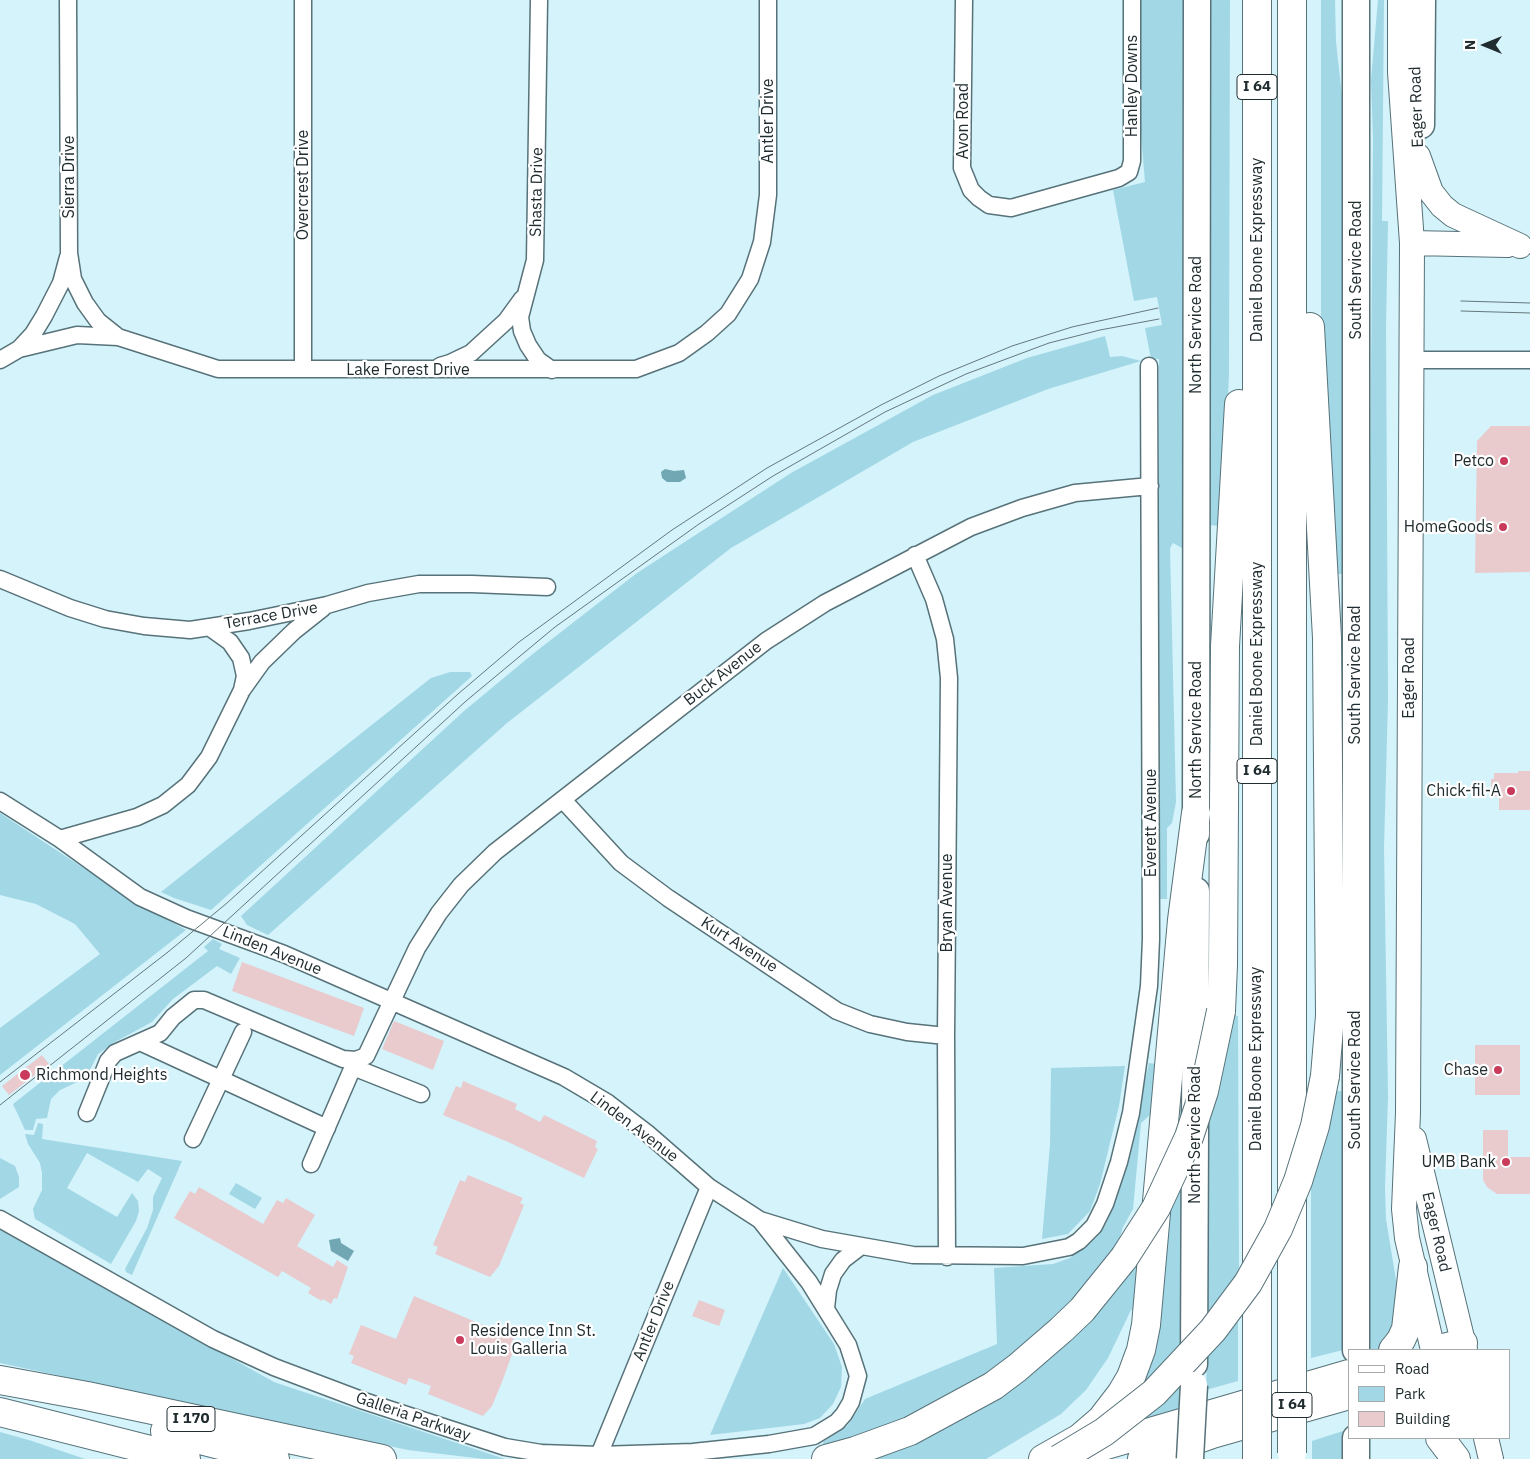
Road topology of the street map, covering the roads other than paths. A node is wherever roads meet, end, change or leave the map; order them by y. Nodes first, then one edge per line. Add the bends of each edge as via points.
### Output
1 (68, 0) edge
2 (303, 0) edge
3 (539, 0) edge
4 (768, 0) edge
5 (964, 0) edge
6 (1132, 0) edge
7 (1197, 0) edge
8 (1257, 0) edge
9 (1292, 0) edge
10 (1356, 0) edge
11 (1400, 0) edge
12 (1412, 0) edge
13 (1422, 0) edge
14 (1421, 125) junction
15 (1418, 156) junction
16 (1292, 169) junction
17 (1129, 172) joint
18 (1256, 173) junction
19 (762, 242) joint
20 (1412, 243) junction
21 (1525, 246) edge
22 (69, 253) junction
23 (524, 295) junction
24 (118, 337) junction
25 (19, 349) junction
26 (0, 360) edge
27 (1411, 360) junction
28 (1530, 360) edge
29 (1150, 366) dead end
30 (303, 369) junction
31 (421, 370) junction
32 (552, 370) junction
33 (1150, 486) junction
34 (915, 554) junction
35 (0, 579) edge
36 (547, 587) dead end
37 (327, 605) junction
38 (209, 627) junction
39 (242, 690) junction
40 (563, 800) junction
41 (0, 801) edge
42 (1196, 813) junction
43 (60, 839) junction
44 (392, 1003) junction
45 (243, 1032) dead end
46 (946, 1036) junction
47 (140, 1042) junction
48 (354, 1064) junction
49 (221, 1080) junction
50 (421, 1094) dead end
51 (87, 1113) dead end
52 (1408, 1113) junction
53 (327, 1128) junction
54 (194, 1139) dead end
55 (311, 1164) dead end
56 (709, 1187) junction
57 (0, 1219) edge
58 (760, 1220) junction
59 (860, 1247) junction
60 (1056, 1251) joint
61 (947, 1257) junction
62 (1414, 1267) junction
63 (826, 1308) junction
64 (1356, 1345) edge
65 (1464, 1346) edge
66 (1394, 1349) edge
67 (1434, 1349) edge
68 (1442, 1349) edge
69 (1348, 1374) edge
70 (0, 1380) edge
71 (0, 1387) edge
72 (1342, 1399) edge
73 (0, 1412) edge
74 (47, 1424) junction
75 (1356, 1439) edge
76 (1441, 1439) edge
77 (1454, 1439) edge
78 (1486, 1439) edge
79 (599, 1455) junction
80 (1292, 1456) edge
81 (123, 1459) edge
82 (186, 1459) edge
83 (275, 1459) edge
84 (382, 1459) edge
85 (826, 1459) edge
86 (1043, 1459) edge
87 (1054, 1459) edge
88 (1059, 1459) edge
89 (1142, 1459) edge
90 (1190, 1459) edge
91 (1257, 1459) edge
92 (1356, 1459) edge
93 (1457, 1459) edge
94 (1491, 1459) edge

1 - 22 street, Sierra Drive
2 - 30 street, Overcrest Drive
3 - 23 street, Shasta Drive via 535,260
4 - 19 street, Antler Drive via 768,195
5 - 17 street, Avon Road via 962,168 971,190 989,205 1011,208 1119,178
6 - 17 street, Hanley Downs via 1132,161
7 - 42 main road, North Service Road
8 - 18 highway, Daniel Boone Expressway / I 64
9 - 16 highway, I 64
10 - 64 main road, South Service Road
11 - 20 main road, Eager Road via 1400,72
12 - 14 main road, Eager Road
13 - 14 main road
14 - 15 main road, Eager Road
15 - 20 main road, Eager Road
15 - 21 main road via 1431,192 1442,206 1453,215
16 - 80 highway, I 64, bridge
16 - 88 highway, bridge via 1307,267 1326,594 1330,1016 1325,1076 1315,1126 1298,1181 1278,1229 1248,1283 1213,1330 1154,1393 1104,1432
18 - 85 highway, bridge via 1243,293 1238,442 1225,646 1221,1011 1204,1090 1189,1137 1156,1208 1124,1258 1082,1310 1061,1330 993,1386 910,1431
18 - 91 highway, Daniel Boone Expressway / I 64, bridge
19 - 32 street, Lake Forest Drive via 750,278 728,314 679,353 636,369
20 - 21 main road
20 - 27 main road, Eager Road
22 - 24 street, Sierra Drive via 73,279 85,303 98,321
22 - 25 street via 61,282 44,316
23 - 31 street via 506,321 471,353 450,363
23 - 32 street, Shasta Drive via 520,317 522,331 538,360
24 - 25 street, Lake Forest Drive via 76,335
24 - 30 street, Lake Forest Drive via 218,368
25 - 26 street, Lake Forest Drive
27 - 28 street
27 - 52 main road, Eager Road
29 - 33 street, Everett Avenue
30 - 31 street, Lake Forest Drive
31 - 32 street, Lake Forest Drive
33 - 34 street, Buck Avenue via 1075,493 1022,508 971,527
33 - 60 street, Everett Avenue via 1151,939 1142,1047 1131,1113 1105,1204 1094,1226 1079,1241
34 - 40 street, Buck Avenue via 824,604 766,641
34 - 46 street, Bryan Avenue via 934,599 945,639 949,678
35 - 38 street, Terrace Drive via 105,619 190,630
36 - 37 street, Terrace Drive via 419,584 368,593
37 - 38 street, Terrace Drive
37 - 39 street via 262,662
38 - 39 street via 230,642 242,658 245,676
39 - 43 street via 209,757 188,785 138,818
40 - 44 street, Buck Avenue via 495,852 461,885 417,948
40 - 46 street, Kurt Avenue via 621,863 836,1010 870,1024
41 - 43 street, Linden Avenue
42 - 86 highway via 1182,920 1148,1307 1141,1350 1121,1394 1100,1420 1080,1438
42 - 90 main road, North Service Road, bridge via 1194,1385
43 - 44 street, Linden Avenue via 140,897 186,918 284,954
44 - 48 street, Buck Avenue via 366,1056
44 - 56 street, Linden Avenue via 564,1078 608,1103
45 - 49 street
46 - 61 street, Bryan Avenue
47 - 48 street via 160,1033 186,1004 204,1000
47 - 49 street
47 - 51 street via 115,1053 108,1061
48 - 50 street
48 - 53 street
49 - 53 street
49 - 54 street
52 - 62 main road, Eager Road via 1404,1209
52 - 65 main road, Eager Road
53 - 55 street
56 - 58 street, Linden Avenue
56 - 79 street, Antler Drive
57 - 79 street, Galleria Parkway via 213,1339 274,1368 505,1447 541,1453
58 - 59 street, Linden Avenue via 822,1240
58 - 63 street
59 - 61 street, Linden Avenue
59 - 63 street via 843,1260 833,1274
60 - 61 street, Linden Avenue via 1023,1256
62 - 66 highway via 1406,1330
62 - 67 main road, Eager Road
63 - 79 street, Galleria Parkway via 848,1345 858,1376 851,1402 837,1422 814,1436 770,1444 693,1452
65 - 68 highway
69 - 87 highway
70 - 84 highway, I 170
71 - 83 highway
72 - 89 highway via 1212,1434
73 - 74 highway, I 170
74 - 81 highway
74 - 82 highway, I 170
75 - 92 main road
76 - 93 highway
77 - 93 main road
78 - 94 main road

